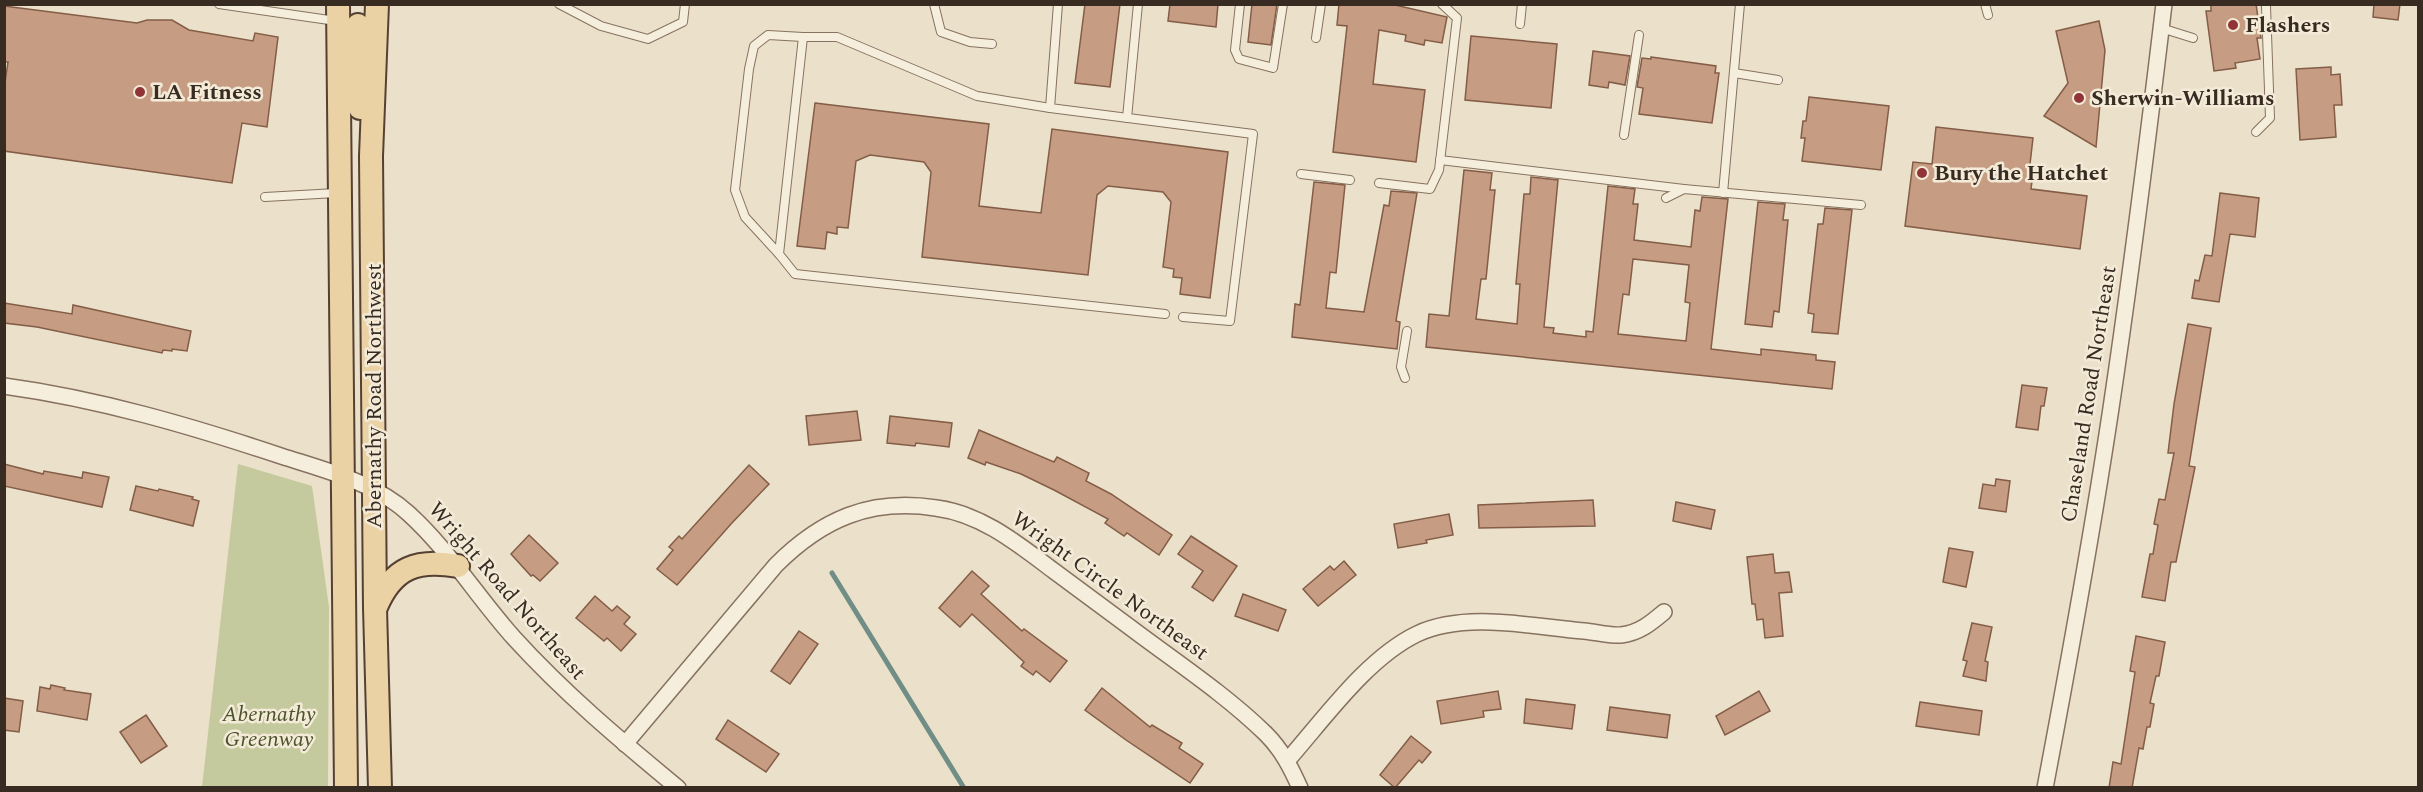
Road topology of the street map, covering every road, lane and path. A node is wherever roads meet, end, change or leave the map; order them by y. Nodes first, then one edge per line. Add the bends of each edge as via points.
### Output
1 (219, 4) edge
2 (377, 4) edge
3 (559, 4) edge
4 (685, 4) edge
5 (933, 4) edge
6 (1058, 4) edge
7 (1138, 4) edge
8 (1240, 4) edge
9 (1283, 4) edge
10 (1321, 4) edge
11 (1442, 4) edge
12 (1522, 4) edge
13 (1740, 4) edge
14 (1985, 4) edge
15 (2164, 4) edge
16 (2266, 6) dead end
17 (1988, 15) dead end
18 (353, 19) edge
19 (1520, 24) dead end
20 (2161, 28) junction
21 (1639, 35) dead end
22 (803, 37) junction
23 (1316, 38) dead end
24 (2193, 38) dead end
25 (992, 44) dead end
26 (1734, 73) junction
27 (1778, 80) dead end
28 (1050, 108) junction
29 (1127, 118) junction
30 (2256, 132) dead end
31 (1624, 135) dead end
32 (1440, 160) junction
33 (1301, 174) dead end
34 (1350, 180) dead end
35 (1379, 183) dead end
36 (1684, 189) junction
37 (341, 192) junction
38 (1723, 193) junction
39 (265, 197) dead end
40 (1666, 198) dead end
41 (1861, 205) dead end
42 (779, 254) junction
43 (1165, 314) dead end
44 (1183, 317) dead end
45 (1407, 331) dead end
46 (1405, 378) dead end
47 (4, 386) edge
48 (344, 477) junction
49 (374, 490) junction
50 (458, 566) junction
51 (375, 608) junction
52 (1664, 612) dead end
53 (625, 744) junction
54 (1287, 761) junction
55 (346, 788) edge
56 (380, 788) edge
57 (678, 788) edge
58 (1300, 788) edge
59 (2045, 788) edge

1 - 18 lane
2 - 18 main road, Abernathy Road Northwest
3 - 4 lane via 601,26 648,39 683,22
5 - 25 lane via 942,32 970,42
6 - 28 lane
7 - 29 lane
8 - 9 lane via 1235,50 1239,59 1273,68
10 - 23 lane
11 - 32 lane via 1457,18
12 - 19 lane
13 - 26 lane
14 - 17 lane
15 - 20 street, Chaseland Road Northeast
16 - 30 lane via 2270,118
18 - 37 main road, Abernathy Road Northwest
18 - 49 main road, Abernathy Road Northwest via 371,156
20 - 24 lane
20 - 59 street, Chaseland Road Northeast via 2111,408
21 - 31 lane
22 - 28 lane via 837,37 977,96
22 - 42 lane
22 - 42 lane via 768,35 754,46 735,190 745,217
26 - 27 lane
26 - 38 lane
28 - 29 lane
29 - 44 lane via 1253,134 1230,321
32 - 35 lane via 1430,189
32 - 36 lane
33 - 34 lane
36 - 38 lane
36 - 40 lane
37 - 39 lane
37 - 48 main road, Abernathy Road Northwest
38 - 41 lane
42 - 43 lane via 795,274
45 - 46 lane via 1401,367
47 - 48 street, Wright Road Northeast via 42,391 183,425
48 - 49 street, Wright Road Northeast
48 - 55 main road, Abernathy Road Northwest
49 - 50 street, Wright Road Northeast via 407,512
49 - 51 main road, Abernathy Road Northwest
50 - 51 main road via 427,563 406,569 387,584
50 - 53 street, Wright Road Northeast via 538,665
51 - 56 main road, Abernathy Road Northwest
52 - 54 street via 1644,628 1621,635 1479,622 1449,624 1420,633 1397,644 1373,663
53 - 54 street, Wright Circle Northeast via 776,564 799,542 852,514 913,505 962,514 1006,535 1230,702 1268,736
53 - 57 street, Wright Road Northeast
54 - 58 street, Wright Circle Northeast

